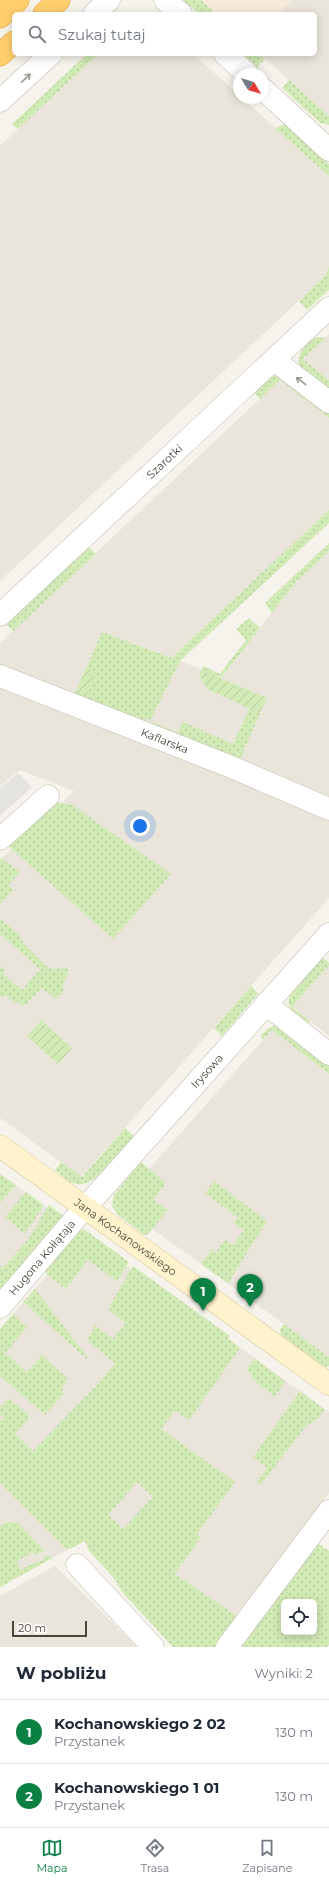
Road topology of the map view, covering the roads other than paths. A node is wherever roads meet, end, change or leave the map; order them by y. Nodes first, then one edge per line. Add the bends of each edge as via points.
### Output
1 (18, 0) edge
2 (59, 0) edge
3 (109, 0) edge
4 (165, 0) edge
5 (46, 12) edge
6 (96, 12) edge
7 (179, 12) edge
8 (0, 17) edge
9 (12, 44) edge
10 (0, 56) edge
11 (49, 56) edge
12 (227, 56) edge
13 (240, 68) edge
14 (269, 94) edge
15 (0, 101) edge
16 (329, 149) edge
17 (329, 308) edge
18 (274, 360) junction
19 (329, 402) edge
20 (0, 615) edge
21 (0, 676) edge
22 (48, 796) dead end
23 (329, 809) edge
24 (0, 839) edge
25 (329, 934) edge
26 (266, 1004) junction
27 (329, 1054) edge
28 (0, 1146) edge
29 (86, 1207) junction
30 (0, 1307) edge
31 (329, 1384) edge
32 (329, 1511) edge
33 (77, 1565) dead end
34 (153, 1647) edge
35 (227, 1647) edge

1 - 8 highway
2 - 5 highway
3 - 6 street
4 - 7 street
9 - 10 highway
15 -> 11 street
12 - 13 street
14 - 16 street
17 - 18 street, Szarotki
19 -> 18 street
18 - 20 street, Szarotki
21 - 23 street, Kaflarska via 229,766
22 - 24 street
25 - 26 street, Irysowa
26 - 27 street
26 - 29 street, Irysowa
28 - 29 street, Jana Kochanowskiego
29 - 30 street, Hugona Kołłątaja
29 - 31 street, Jana Kochanowskiego
32 - 35 street
33 - 34 street

